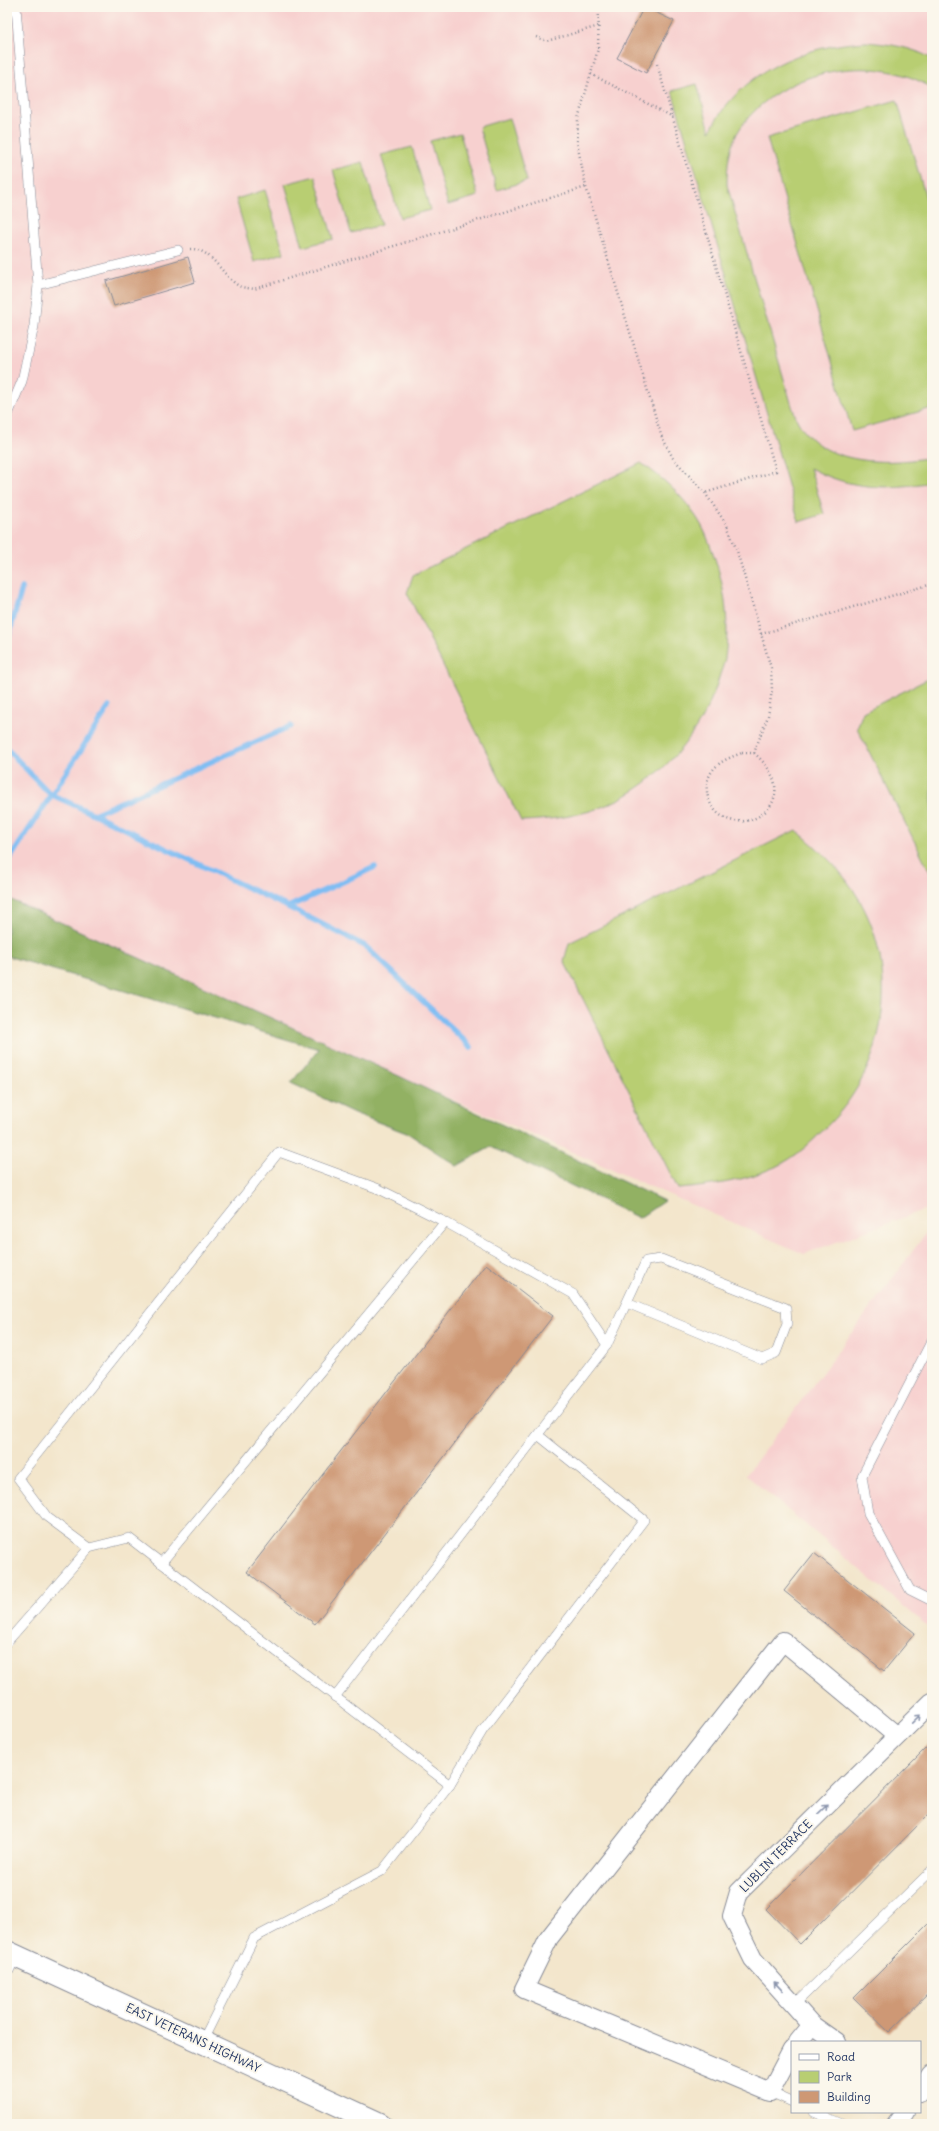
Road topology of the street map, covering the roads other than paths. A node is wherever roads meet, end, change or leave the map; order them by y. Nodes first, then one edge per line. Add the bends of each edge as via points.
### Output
1 (16, 7) edge
2 (178, 250) road end
3 (38, 285) junction
4 (7, 418) edge
5 (445, 1222) junction
6 (627, 1303) junction
7 (932, 1340) edge
8 (607, 1345) junction
9 (538, 1434) junction
10 (89, 1548) junction
11 (161, 1564) junction
12 (932, 1601) edge
13 (7, 1642) edge
14 (335, 1697) junction
15 (932, 1702) edge
16 (897, 1736) junction
17 (450, 1785) junction
18 (932, 1870) edge
19 (10, 1961) edge
20 (795, 2004) junction
21 (812, 2025) junction
22 (799, 2041) edge
23 (835, 2041) edge
24 (202, 2042) junction
25 (791, 2052) edge
26 (932, 2075) edge
27 (770, 2092) junction
28 (923, 2093) edge
29 (791, 2102) edge
30 (816, 2113) edge
31 (904, 2113) edge
32 (916, 2113) edge
33 (380, 2124) edge
34 (842, 2124) edge
35 (896, 2124) edge
36 (912, 2124) edge

1 - 3 lane
2 - 3 lane
3 - 4 lane via 34,326 22,380
5 - 8 lane via 573,1294
5 - 10 lane via 379,1189 279,1152 18,1478 47,1517
5 - 11 lane
6 - 6 lane via 762,1359 776,1353 787,1324 786,1308 661,1259 646,1261
6 - 8 lane
7 - 12 lane via 862,1476 868,1513 910,1590
8 - 9 lane
9 - 14 lane
9 - 17 lane via 644,1520 483,1730
10 - 11 lane via 129,1538
10 - 13 lane
11 - 14 lane
14 - 17 lane
16 -> 15 street, LUBLIN TERRACE
20 -> 16 street, LUBLIN TERRACE via 753,1959 732,1916 739,1892
16 - 27 street via 782,1641 549,1938 524,1989
17 - 24 lane via 382,1871 254,1938
18 - 20 lane
19 - 24 main road, EAST VETERANS HIGHWAY
20 - 21 street, LUBLIN TERRACE
21 - 22 street
21 - 23 street, LUBLIN TERRACE
24 - 33 main road, EAST VETERANS HIGHWAY
25 - 27 street
26 - 28 street
27 - 29 lane
30 - 34 lane
31 - 35 street
32 - 36 street

